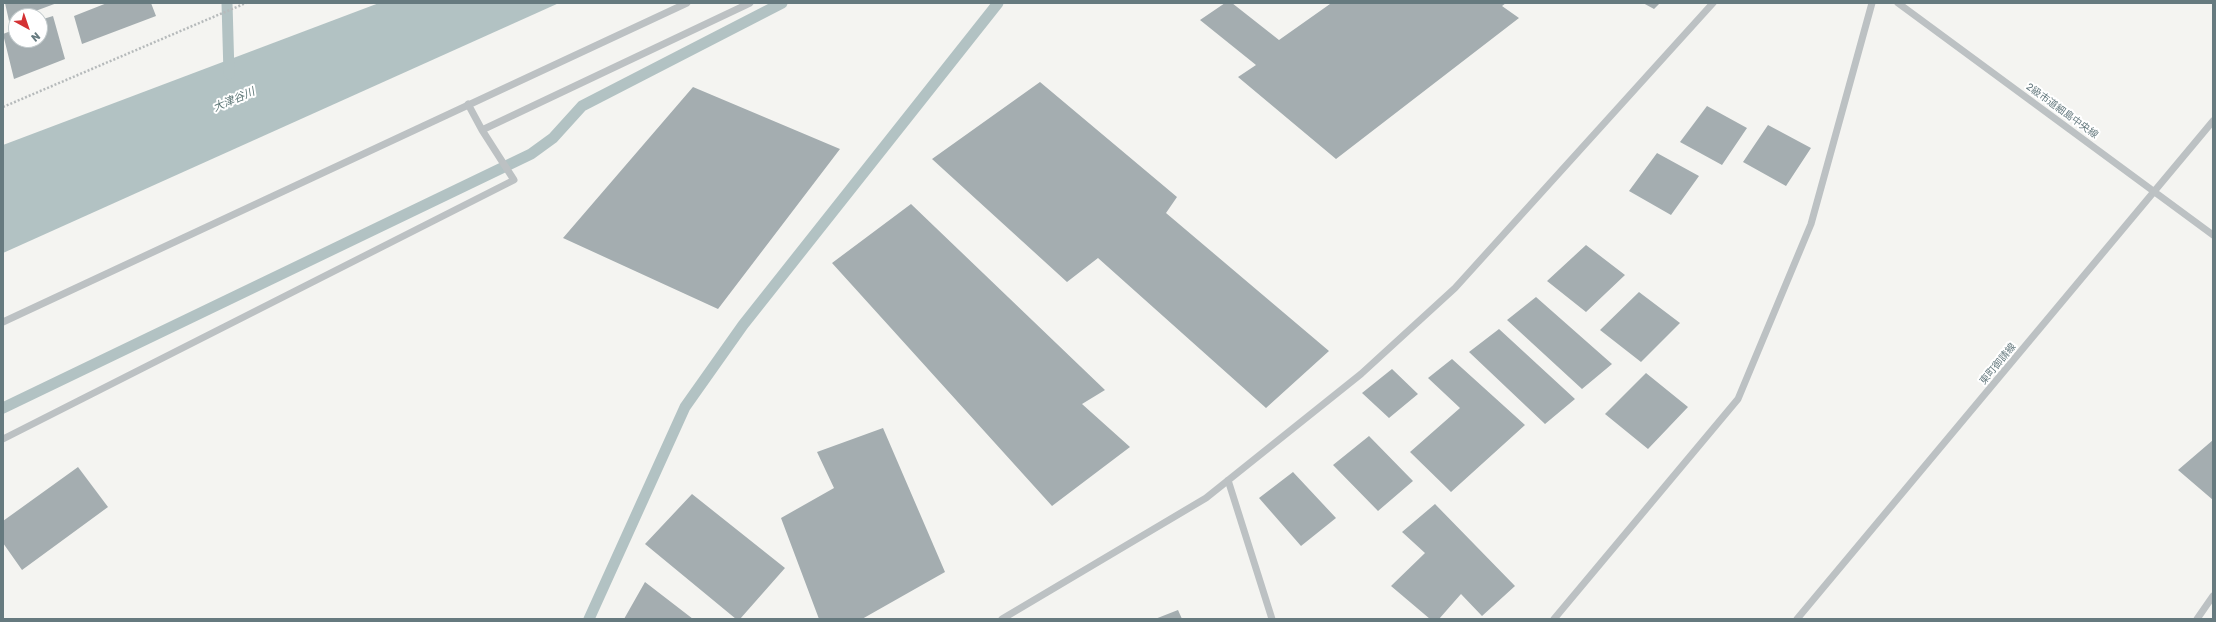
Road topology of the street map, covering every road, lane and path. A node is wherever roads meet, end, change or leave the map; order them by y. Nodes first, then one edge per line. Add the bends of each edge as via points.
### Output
1 (246, 3) edge
2 (687, 3) edge
3 (750, 3) edge
4 (1713, 3) edge
5 (1872, 3) edge
6 (1898, 3) edge
7 (468, 104) junction
8 (3, 107) edge
9 (2213, 121) edge
10 (482, 130) junction
11 (2155, 192) junction
12 (2213, 235) edge
13 (3, 322) edge
14 (3, 439) edge
15 (1228, 480) junction
16 (2213, 596) edge
17 (1002, 619) edge
18 (1272, 619) edge
19 (1554, 619) edge
20 (1797, 619) edge
21 (2197, 619) edge

1 - 8 path
2 - 7 street
3 - 10 street
4 - 15 street via 1455,288 1361,374
5 - 19 street via 1811,224 1738,399
6 - 11 street, 2級市道細島中央線
7 - 10 street
7 - 13 street
9 - 11 street, 東町御請線
10 - 14 street via 514,180
11 - 12 street, 2級市道細島中央線
11 - 20 street, 東町御請線
15 - 17 street via 1206,498
15 - 18 street
16 - 21 street

